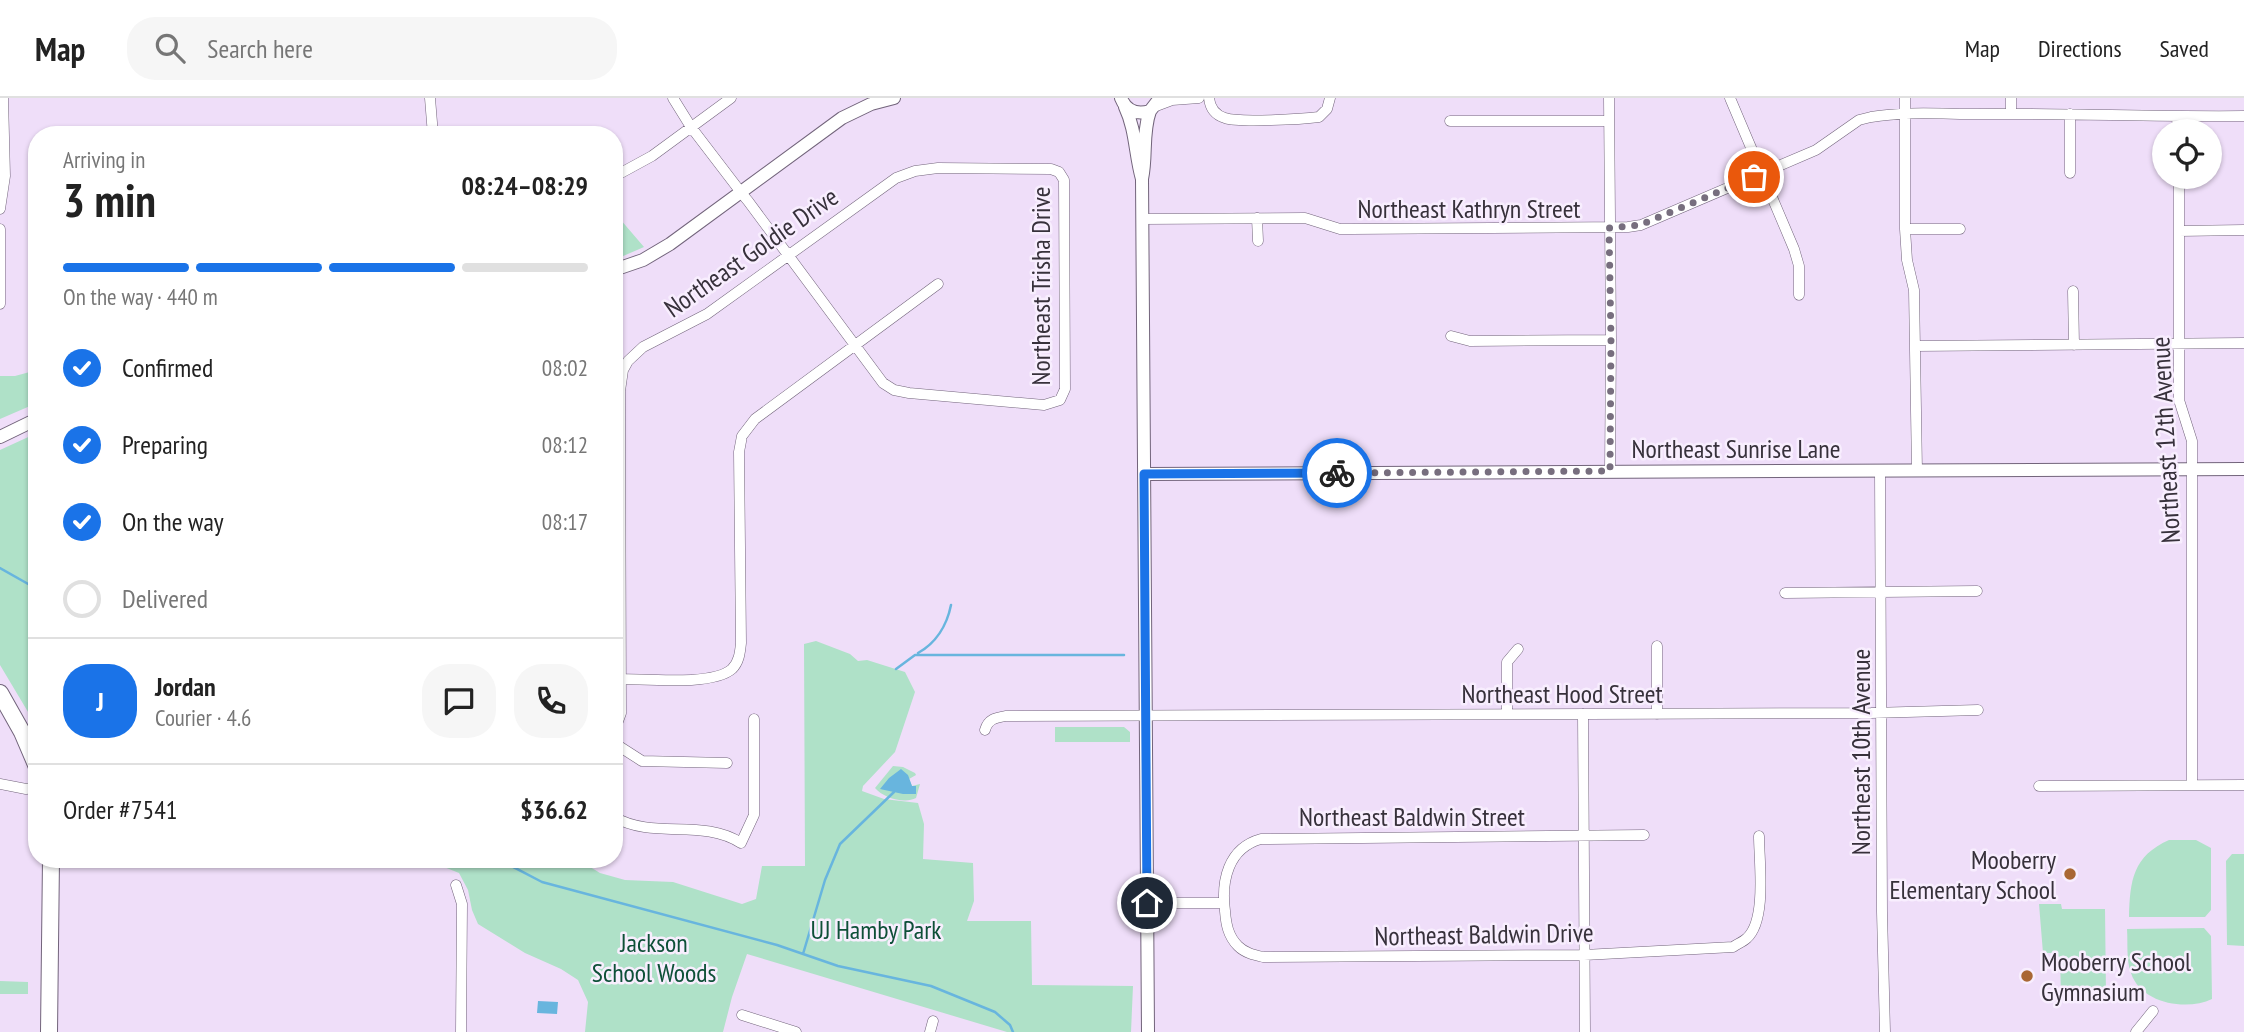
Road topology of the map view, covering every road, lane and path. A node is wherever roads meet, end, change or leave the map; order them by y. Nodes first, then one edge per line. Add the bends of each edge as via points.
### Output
1 (3, 98) edge
2 (430, 98) edge
3 (673, 98) edge
4 (731, 98) edge
5 (894, 98) edge
6 (1107, 98) edge
7 (1199, 98) edge
8 (1209, 98) edge
9 (1330, 98) edge
10 (1609, 98) edge
11 (1730, 98) edge
12 (1905, 98) edge
13 (2011, 98) edge
14 (1123, 103) edge
15 (1156, 105) edge
16 (2011, 114) junction
17 (2070, 114) junction
18 (1905, 115) junction
19 (2244, 116) edge
20 (2178, 117) joint
21 (1450, 121) dead end
22 (1609, 121) junction
23 (432, 126) edge
24 (691, 127) junction
25 (2, 164) edge
26 (623, 172) edge
27 (1059, 172) joint
28 (1762, 173) junction
29 (2070, 173) dead end
30 (1142, 179) junction
31 (2179, 189) edge
32 (741, 192) junction
33 (0, 209) edge
34 (1258, 218) junction
35 (1142, 219) junction
36 (1609, 228) junction
37 (0, 229) edge
38 (1905, 229) junction
39 (1960, 229) dead end
40 (2244, 230) edge
41 (2179, 232) junction
42 (1258, 241) dead end
43 (787, 255) junction
44 (623, 267) edge
45 (937, 284) dead end
46 (2073, 291) dead end
47 (1800, 295) dead end
48 (0, 304) edge
49 (1451, 337) dead end
50 (1611, 340) junction
51 (2180, 343) junction
52 (2244, 343) edge
53 (854, 345) junction
54 (2074, 345) junction
55 (1915, 346) junction
56 (623, 375) edge
57 (28, 423) edge
58 (0, 437) edge
59 (2191, 469) junction
60 (2244, 469) edge
61 (1610, 471) junction
62 (1880, 471) junction
63 (1917, 471) junction
64 (1144, 474) junction
65 (1880, 591) junction
66 (1977, 591) dead end
67 (1785, 593) dead end
68 (1657, 646) dead end
69 (1518, 649) dead end
70 (623, 679) edge
71 (0, 693) edge
72 (1978, 710) dead end
73 (1881, 712) junction
74 (1507, 714) junction
75 (1583, 714) junction
76 (1657, 714) junction
77 (1146, 715) junction
78 (754, 719) dead end
79 (985, 730) dead end
80 (28, 746) edge
81 (623, 749) edge
82 (727, 762) dead end
83 (0, 784) edge
84 (2192, 785) junction
85 (2244, 785) edge
86 (2039, 786) dead end
87 (28, 789) edge
88 (623, 821) edge
89 (1644, 835) dead end
90 (1583, 836) junction
91 (1759, 836) dead end
92 (51, 868) edge
93 (456, 885) dead end
94 (1147, 903) junction
95 (1224, 903) junction
96 (1584, 955) junction
97 (2152, 1011) dead end
98 (742, 1015) dead end
99 (49, 1032) edge
100 (461, 1032) edge
101 (796, 1032) edge
102 (1148, 1032) edge
103 (1585, 1032) edge
104 (1885, 1032) edge
105 (2136, 1032) edge

1 - 25 street
2 - 23 street
3 - 24 street
4 - 24 street
5 - 32 street via 842,118
6 - 14 street
7 - 15 street
8 - 9 street via 1216,114 1230,119 1319,117
10 - 22 street
11 - 28 street
12 - 18 street
13 - 16 street
14 - 15 street via 1137,113
14 - 30 street via 1134,128
15 - 30 street via 1145,128
16 - 17 street, Northeast Kathryn Street
16 - 18 street, Northeast Kathryn Street
17 - 20 street, Northeast Kathryn Street
17 - 29 street
18 - 28 street, Northeast Kathryn Street via 1859,120 1816,150
18 - 38 street
19 - 20 street, Northeast Kathryn Street
21 - 22 street
22 - 36 street
24 - 26 street
24 - 32 street
25 - 33 street
27 - 43 street, Northeast Goldie Drive via 1045,168 938,168 904,174
27 - 53 street, Northeast Trisha Drive via 1064,185 1065,388 1059,400 1044,405 894,390 883,383
28 - 36 street, Northeast Kathryn Street via 1640,225
28 - 47 street via 1794,249
30 - 35 street
31 - 41 street, Northeast 12th Avenue
32 - 43 street
32 - 44 street via 661,250
34 - 35 street, Northeast Kathryn Street
34 - 36 street, Northeast Kathryn Street via 1311,219 1351,229
34 - 42 street
35 - 64 street
36 - 50 street
37 - 48 street
38 - 39 street
38 - 55 street via 1914,290
40 - 41 street
41 - 51 street, Northeast 12th Avenue
43 - 53 street
43 - 56 street, Northeast Goldie Drive via 707,314 643,347 633,355
45 - 53 street
46 - 54 street
49 - 50 street via 1470,341
50 - 61 street
51 - 52 street
51 - 54 street
51 - 59 street, Northeast 12th Avenue via 2179,400 2190,430
53 - 70 street via 755,419 742,436 741,643 732,669 705,678
54 - 55 street
55 - 63 street
57 - 58 street
59 - 60 street, Northeast Sunrise Lane
59 - 63 street, Northeast Sunrise Lane
59 - 84 street, Northeast 12th Avenue
61 - 62 street, Northeast Sunrise Lane
61 - 64 street, Northeast Sunrise Lane
62 - 63 street, Northeast Sunrise Lane
62 - 65 street, Northeast 10th Avenue
64 - 77 street
65 - 66 street
65 - 67 street
65 - 73 street, Northeast 10th Avenue
68 - 76 street
69 - 74 street via 1507,662
71 - 80 main road
72 - 73 street, Northeast Hood Street
73 - 76 street, Northeast Hood Street
73 - 104 street, Northeast 10th Avenue
74 - 75 street, Northeast Hood Street
74 - 77 street, Northeast Hood Street
75 - 76 street, Northeast Hood Street
75 - 90 street
77 - 79 street, Northeast Hood Street via 1006,716 994,718
77 - 94 street
78 - 88 street via 754,815 741,843 723,834 640,828
81 - 82 street via 642,761
83 - 87 street
84 - 85 street
84 - 86 street
89 - 90 street, Northeast Baldwin Street
90 - 95 street, Northeast Baldwin Street via 1261,839 1242,848 1230,864
90 - 96 street
91 - 96 street, Northeast Baldwin Drive via 1759,909 1748,938 1717,949
92 - 99 main road
93 - 100 street via 463,904
94 - 95 street
94 - 102 street
95 - 96 street, Northeast Baldwin Drive via 1233,940 1246,952 1263,957
96 - 103 street
97 - 105 street
98 - 101 street

